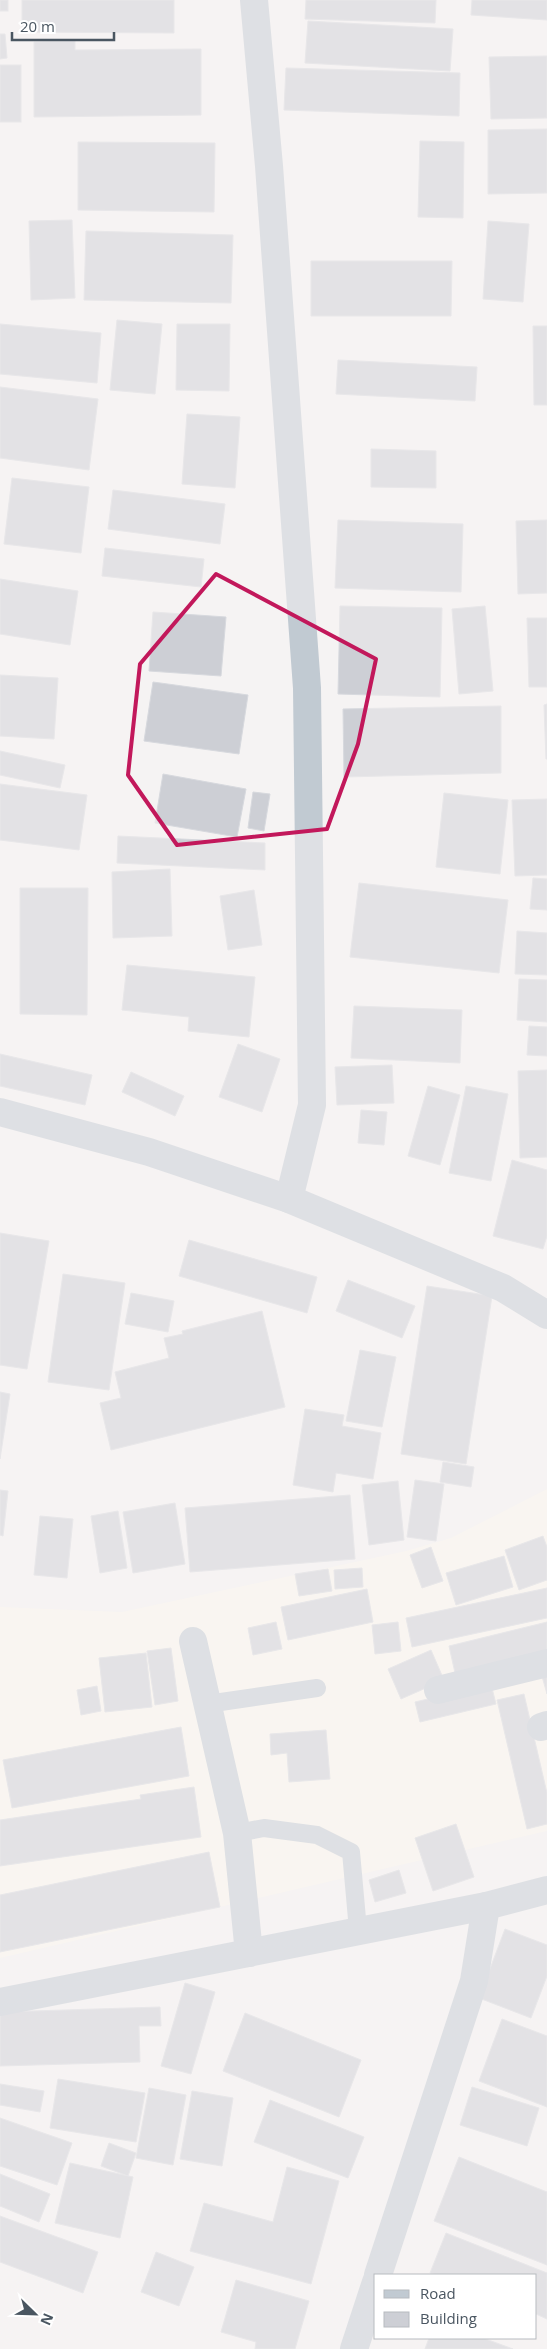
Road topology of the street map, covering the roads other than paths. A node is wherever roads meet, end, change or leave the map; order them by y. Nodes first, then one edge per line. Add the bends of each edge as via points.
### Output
1 (254, 0) edge
2 (0, 1112) edge
3 (289, 1199) junction
4 (547, 1315) edge
5 (193, 1641) dead end
6 (547, 1663) edge
7 (317, 1688) dead end
8 (438, 1690) dead end
9 (207, 1704) junction
10 (237, 1833) junction
11 (547, 1890) edge
12 (486, 1906) junction
13 (358, 1930) junction
14 (249, 1953) junction
15 (0, 2002) edge
16 (378, 2274) edge
17 (374, 2288) edge
18 (354, 2349) edge

1 - 3 street via 307,688 312,1106
2 - 3 street via 149,1152
3 - 4 street via 503,1288
5 - 9 street
6 - 8 street
7 - 9 lane
9 - 10 street
10 - 13 lane via 264,1828 317,1835 351,1852
10 - 14 street
11 - 12 street
12 - 13 street
12 - 16 street via 474,1981
13 - 14 street
14 - 15 street
17 - 18 street

